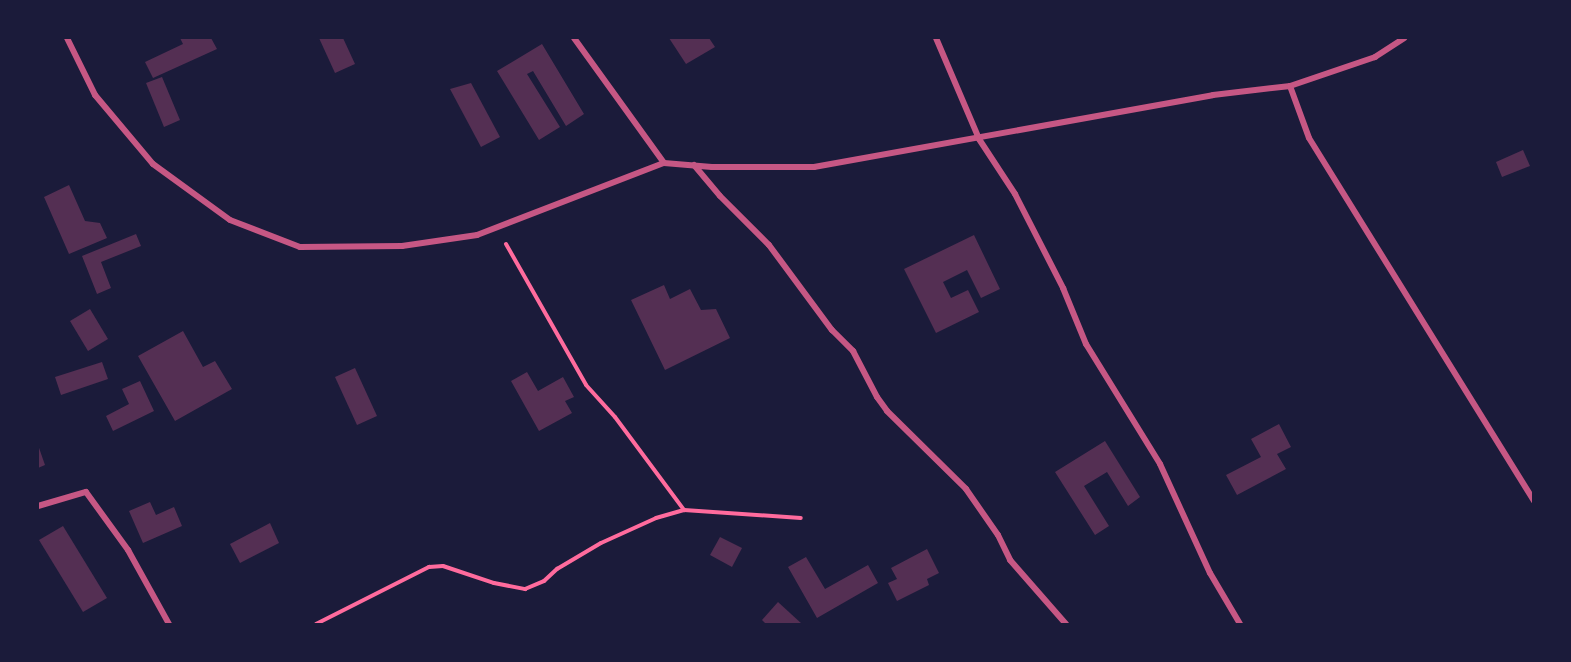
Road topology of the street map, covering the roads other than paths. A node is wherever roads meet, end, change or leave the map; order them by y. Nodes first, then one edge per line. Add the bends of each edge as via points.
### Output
1 (67, 38) edge
2 (574, 38) edge
3 (936, 38) edge
4 (1404, 38) edge
5 (1290, 86) junction
6 (979, 139) junction
7 (664, 163) junction
8 (694, 165) junction
9 (1533, 501) edge
10 (38, 506) edge
11 (169, 624) edge
12 (1066, 624) edge
13 (1240, 624) edge

1 - 7 street via 95,95 153,164 230,220 300,247 402,246 477,234
2 - 7 street
3 - 6 street
4 - 5 street via 1375,57
5 - 6 street via 1213,95
5 - 9 street via 1309,138
6 - 8 street via 814,167
6 - 13 street via 1015,194 1063,288 1086,344 1160,464 1210,573
7 - 8 street
8 - 12 street via 769,245 832,330 853,351 887,411 966,489 1010,560
10 - 11 street via 86,492 128,550

